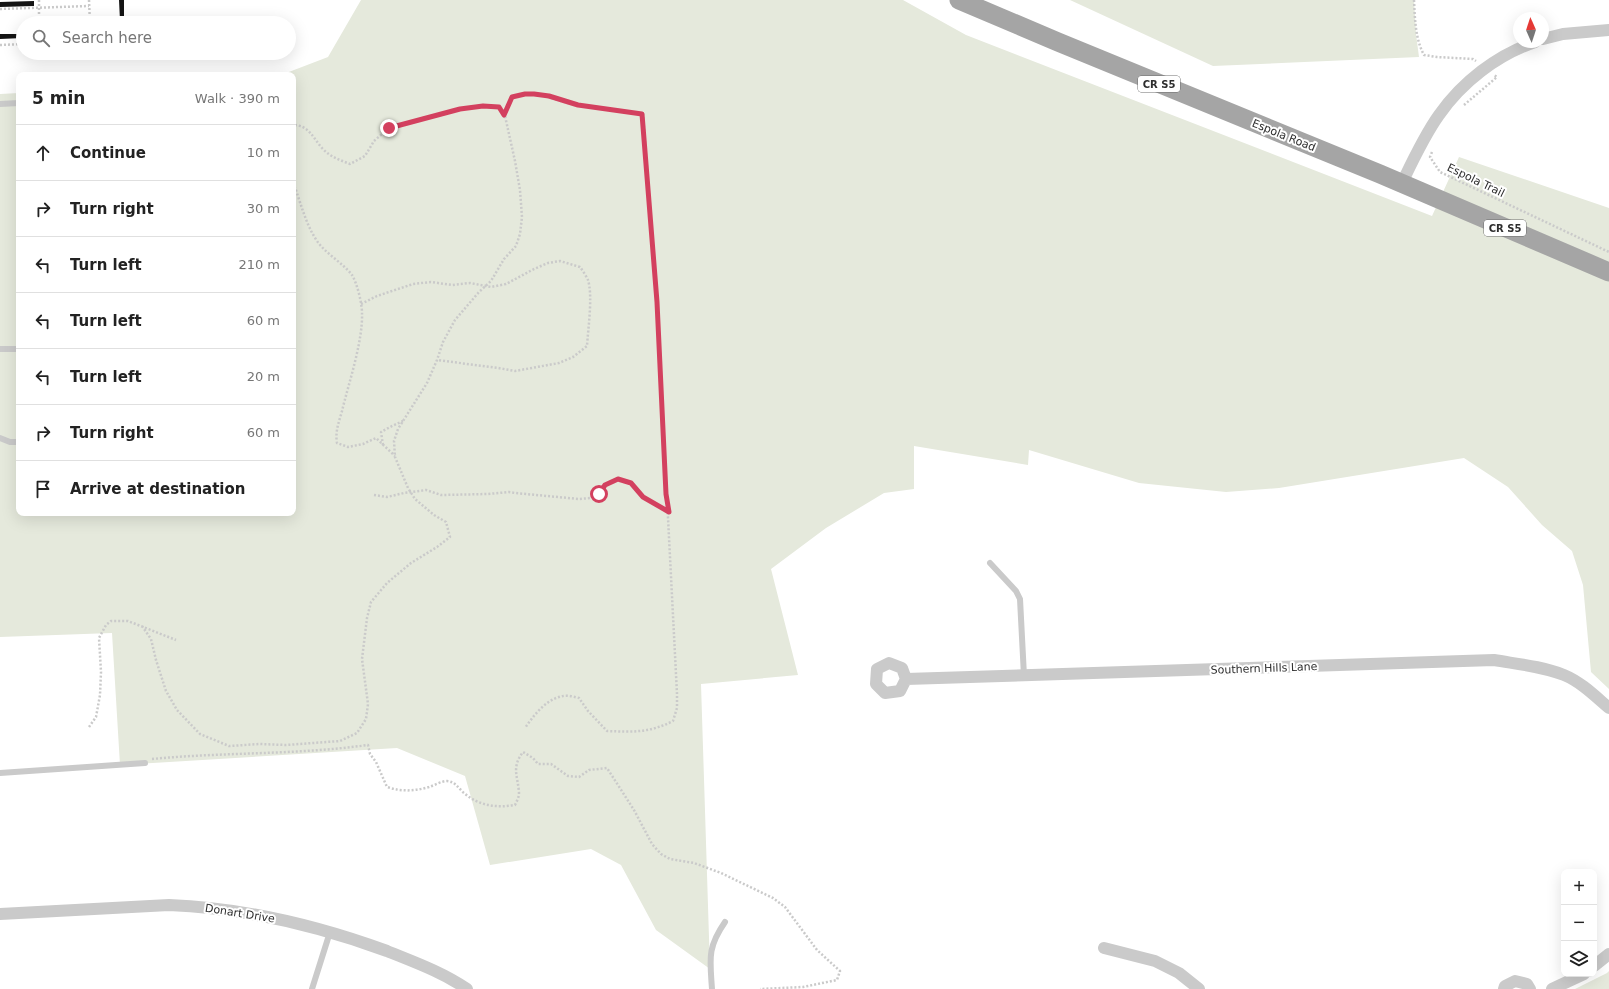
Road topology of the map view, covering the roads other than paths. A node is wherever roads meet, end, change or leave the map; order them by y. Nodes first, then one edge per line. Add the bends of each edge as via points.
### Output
1 (959, 0) edge
2 (1609, 30) edge
3 (1549, 38) edge
4 (1519, 48) edge
5 (16, 103) edge
6 (0, 104) edge
7 (1402, 183) junction
8 (1609, 272) edge
9 (0, 349) edge
10 (16, 349) edge
11 (0, 438) edge
12 (16, 442) edge
13 (990, 563) dead end
14 (1024, 676) junction
15 (906, 679) dead end
16 (1609, 708) edge
17 (145, 763) road end
18 (0, 773) edge
19 (0, 914) edge
20 (725, 922) dead end
21 (330, 932) junction
22 (1104, 948) dead end
23 (1609, 954) edge
24 (1597, 964) edge
25 (1578, 977) edge
26 (312, 989) edge
27 (466, 989) edge
28 (712, 989) edge
29 (1199, 989) edge
30 (1504, 989) edge
31 (1530, 989) edge
32 (1552, 989) edge

1 - 7 main road, Espola Road / CR S5
2 - 3 street
4 - 7 street via 1486,68 1443,109
5 - 6 lane
7 - 8 main road, Espola Road / CR S5
9 - 10 lane
11 - 12 lane
13 - 14 lane via 1016,591 1020,599
14 - 15 street, Southern Hills Lane
14 - 16 street, Southern Hills Lane via 1494,660 1537,667 1565,676
17 - 18 lane
19 - 21 street, Donart Drive via 169,905 194,906 249,913
20 - 28 lane via 710,952
21 - 26 lane
21 - 27 street, Donart Drive via 413,961
22 - 29 street via 1155,961 1179,973
23 - 24 street
25 - 32 street
30 - 31 street via 1516,981 1527,984

